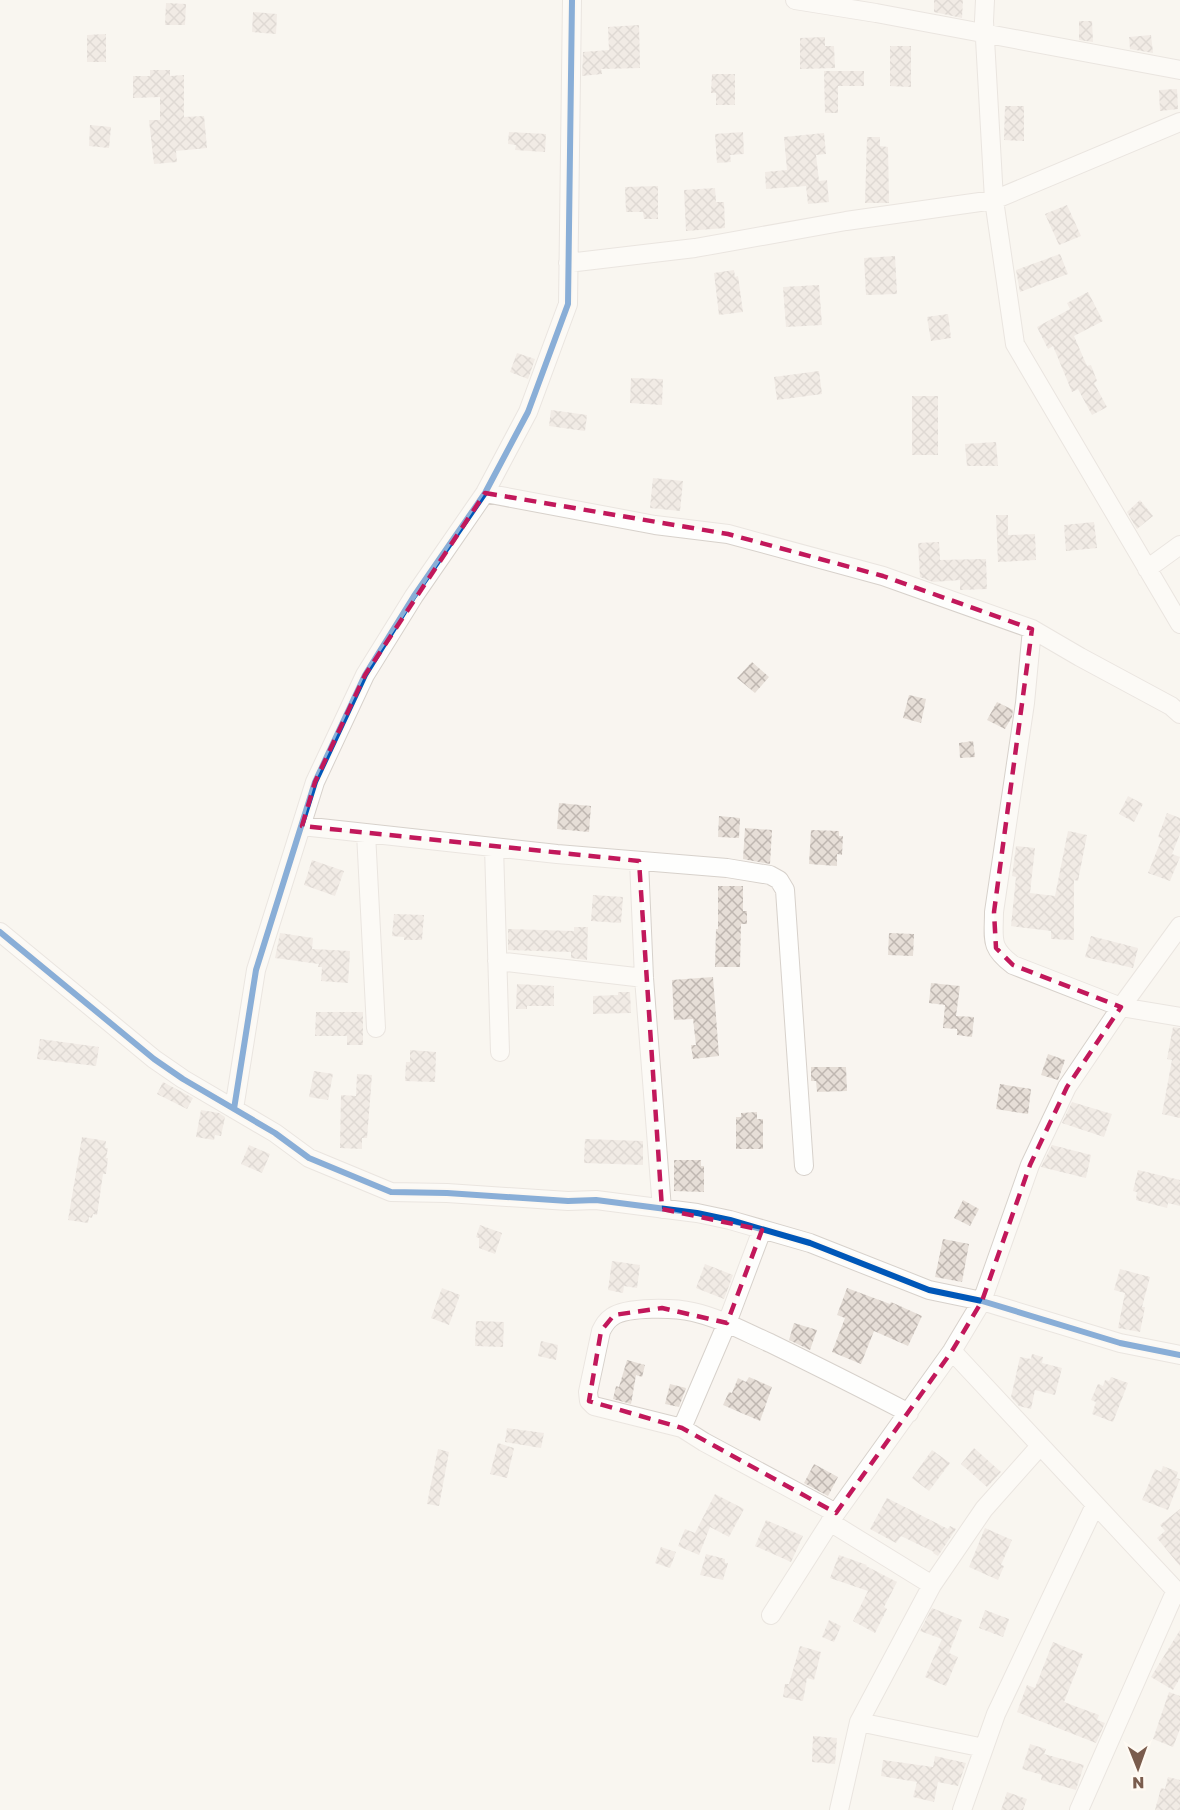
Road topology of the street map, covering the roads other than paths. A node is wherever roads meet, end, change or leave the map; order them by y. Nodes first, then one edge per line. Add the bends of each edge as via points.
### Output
1 (572, 0) edge
2 (795, 0) edge
3 (985, 0) edge
4 (985, 34) junction
5 (1180, 70) edge
6 (1180, 122) edge
7 (994, 200) junction
8 (568, 263) junction
9 (485, 493) junction
10 (1180, 545) edge
11 (1147, 569) junction
12 (1180, 624) edge
13 (1032, 629) junction
14 (1180, 714) edge
15 (302, 826) junction
16 (366, 833) junction
17 (494, 847) junction
18 (639, 861) junction
19 (1180, 926) edge
20 (0, 932) edge
21 (497, 961) junction
22 (644, 978) junction
23 (1121, 1007) junction
24 (1180, 1017) edge
25 (376, 1028) dead end
26 (500, 1052) dead end
27 (234, 1109) junction
28 (804, 1166) dead end
29 (662, 1209) junction
30 (762, 1230) junction
31 (982, 1301) junction
32 (727, 1323) junction
33 (952, 1351) junction
34 (1180, 1355) edge
35 (909, 1413) junction
36 (682, 1428) junction
37 (1040, 1446) junction
38 (1095, 1504) junction
39 (833, 1517) junction
40 (932, 1585) junction
41 (1178, 1592) edge
42 (771, 1615) dead end
43 (859, 1722) junction
44 (984, 1748) junction
45 (839, 1810) edge
46 (962, 1810) edge
47 (1079, 1810) edge

1 - 8 street
2 - 4 street
3 - 4 street
4 - 5 street
4 - 7 street
6 - 7 street
7 - 8 street via 695,248
7 - 11 street via 1015,344
8 - 9 street via 568,304 528,412
9 - 13 street via 655,525 728,534 883,576
9 - 15 street via 365,675 315,782
10 - 11 street
11 - 12 street
13 - 14 street
13 - 23 street via 994,912 996,948 1013,965
15 - 16 street
15 - 27 street via 256,970
16 - 17 street
16 - 25 street
17 - 18 street
17 - 21 street
18 - 22 street
18 - 28 street via 770,875 785,890
19 - 23 street
20 - 27 street via 153,1059
21 - 22 street
21 - 26 street
22 - 29 street
23 - 24 street
23 - 31 street via 1068,1087 1030,1165
27 - 29 street via 309,1158 391,1192 596,1200
29 - 30 street via 730,1220
30 - 31 street via 810,1243 929,1290
30 - 32 street
31 - 33 street
31 - 34 street via 1120,1343
32 - 35 street
32 - 36 street
32 - 36 street via 693,1312 662,1308 614,1315 601,1331 589,1401 594,1406
33 - 35 street
33 - 37 street
35 - 39 street
36 - 39 street
37 - 38 street
37 - 40 street via 984,1509
38 - 41 street
38 - 44 street via 996,1714
39 - 40 street
39 - 42 street
40 - 43 street
41 - 47 street
43 - 44 street
43 - 45 street
44 - 46 street

